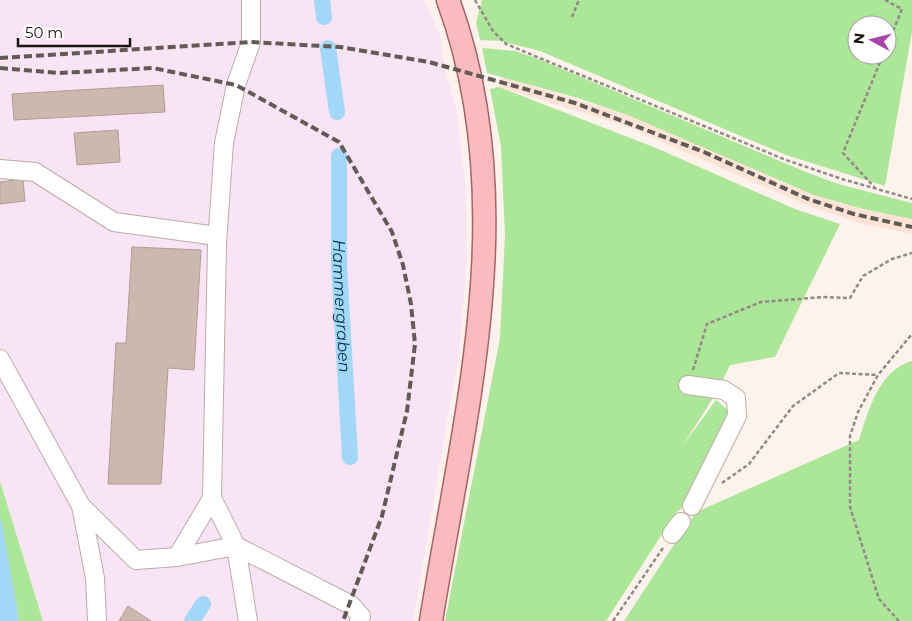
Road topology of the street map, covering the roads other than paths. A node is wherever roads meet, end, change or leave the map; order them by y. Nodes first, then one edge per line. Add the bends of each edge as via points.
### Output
1 (251, 0) edge
2 (451, 2) edge
3 (0, 169) edge
4 (217, 236) junction
5 (0, 359) edge
6 (688, 385) road end
7 (212, 498) junction
8 (81, 506) junction
9 (692, 506) dead end
10 (236, 546) junction
11 (177, 557) junction
12 (97, 621) edge
13 (248, 621) edge
14 (359, 621) edge
15 (431, 621) edge

1 - 4 lane via 251,42 236,85 224,143
2 - 15 main road via 476,115 484,172 485,244 472,383
3 - 4 lane via 35,172 114,222
4 - 7 lane
5 - 8 lane
6 - 9 lane via 724,390 736,398 738,416
7 - 10 lane
7 - 11 lane
8 - 11 lane via 136,560
8 - 12 lane via 96,578
10 - 11 lane
10 - 13 lane
10 - 14 lane via 351,605 361,616

